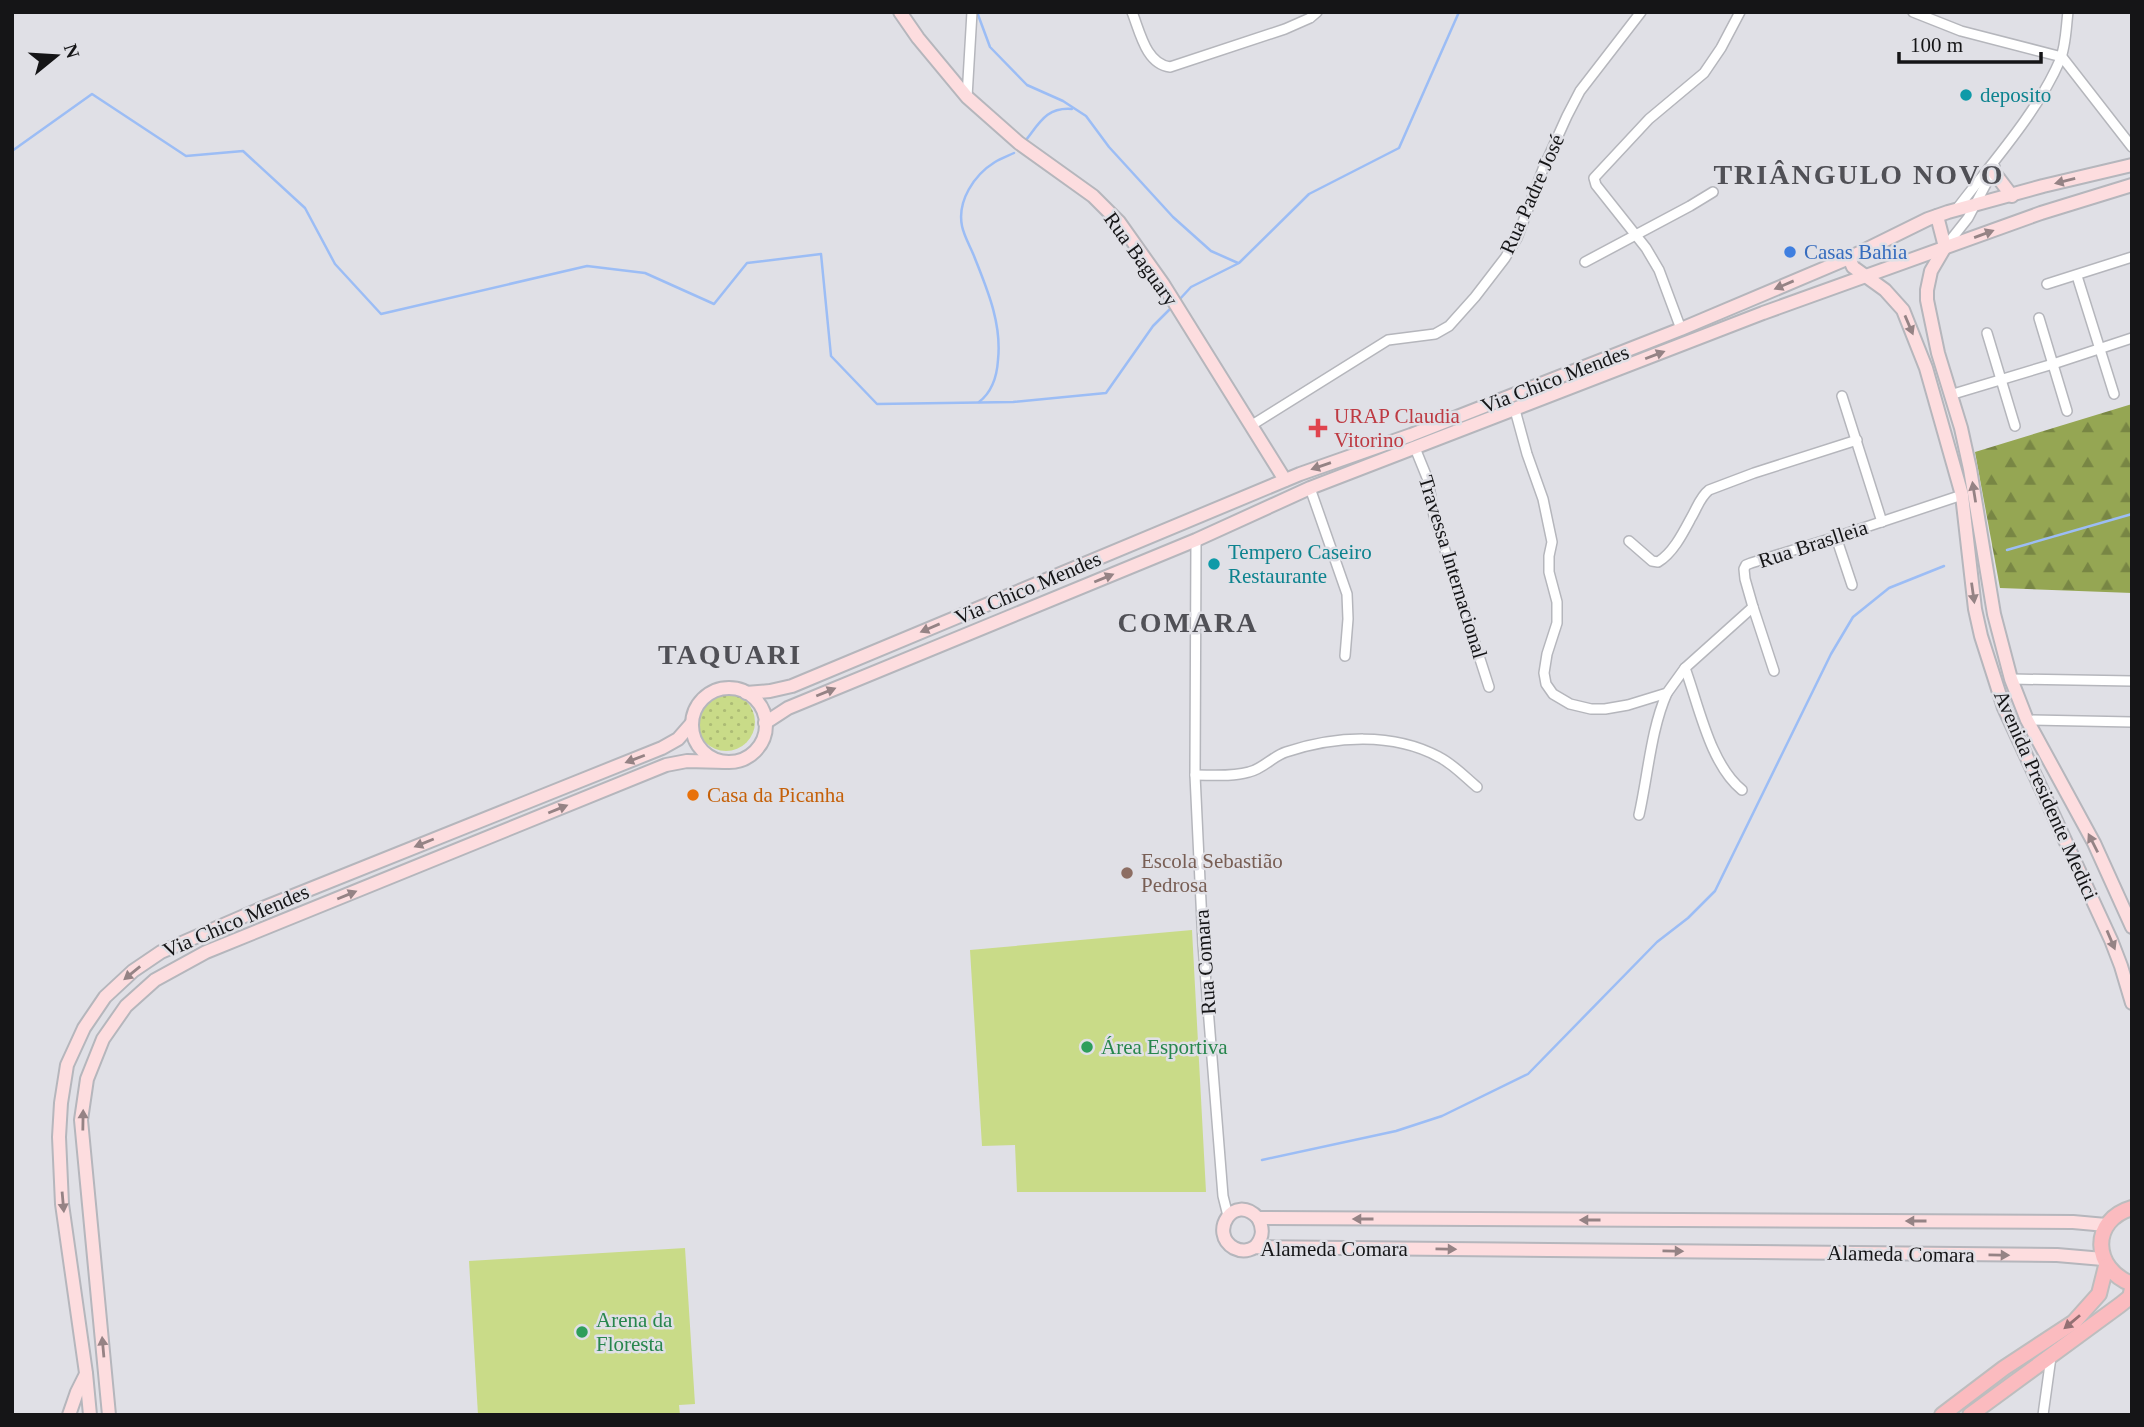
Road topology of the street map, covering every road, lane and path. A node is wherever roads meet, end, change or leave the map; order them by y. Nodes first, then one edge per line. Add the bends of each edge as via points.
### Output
1 (900, 12) edge
2 (972, 12) edge
3 (1132, 12) edge
4 (1641, 12) edge
5 (1740, 12) edge
6 (1913, 12) edge
7 (2068, 12) edge
8 (1311, 14) edge
9 (2062, 57) junction
10 (967, 97) junction
11 (2132, 147) edge
12 (1999, 155) junction
13 (2132, 165) edge
14 (1993, 171) junction
15 (2132, 185) edge
16 (1713, 192) dead end
17 (2012, 196) junction
18 (1976, 205) junction
19 (1956, 210) junction
20 (1937, 216) junction
21 (1636, 235) junction
22 (1945, 247) junction
23 (2132, 257) edge
24 (1849, 258) junction
25 (1585, 262) dead end
26 (1865, 276) junction
27 (2077, 276) junction
28 (2047, 284) dead end
29 (2039, 318) dead end
30 (1681, 329) junction
31 (1987, 333) dead end
32 (2132, 338) edge
33 (2099, 348) junction
34 (2053, 364) junction
35 (2001, 380) junction
36 (2114, 394) dead end
37 (1950, 395) junction
38 (1842, 396) dead end
39 (1515, 410) junction
40 (2067, 411) dead end
41 (1252, 425) junction
42 (2015, 426) dead end
43 (1857, 440) junction
44 (1415, 447) junction
45 (1285, 480) junction
46 (1310, 488) junction
47 (1962, 495) junction
48 (1882, 522) junction
49 (1836, 537) junction
50 (1196, 540) junction
51 (1629, 541) dead end
52 (1984, 553) junction
53 (1968, 556) junction
54 (1852, 585) dead end
55 (1752, 607) junction
56 (1345, 656) dead end
57 (1685, 668) junction
58 (1774, 671) dead end
59 (2011, 679) junction
60 (2132, 681) edge
61 (1489, 687) dead end
62 (746, 692) junction
63 (1667, 692) junction
64 (2026, 720) junction
65 (2132, 722) edge
66 (692, 723) junction
67 (765, 723) junction
68 (726, 762) junction
69 (1195, 775) junction
70 (1477, 788) dead end
71 (1742, 790) dead end
72 (1639, 815) dead end
73 (2132, 927) edge
74 (2132, 1003) edge
75 (2132, 1198) edge
76 (2132, 1208) edge
77 (1228, 1216) junction
78 (1258, 1218) junction
79 (2106, 1226) junction
80 (1255, 1247) junction
81 (2105, 1262) junction
82 (2132, 1286) edge
83 (2051, 1357) junction
84 (86, 1373) junction
85 (69, 1415) edge
86 (90, 1415) edge
87 (108, 1415) edge
88 (1942, 1415) edge
89 (1970, 1415) edge
90 (2043, 1415) edge

1 - 10 main road, Rua Baguary
2 - 10 street
3 - 8 street via 1152,57 1170,66 1285,29
4 - 41 street, Rua Padre José via 1576,100 1504,258 1449,326 1436,334 1388,340
5 - 21 street via 1704,73 1649,119 1594,178
6 - 9 street via 1961,31
7 - 9 street
9 - 11 street
9 - 12 street
10 - 41 main road, Rua Baguary via 1019,143 1093,196 1119,222
12 - 14 street
12 - 19 street
13 -> 17 main road, Via Chico Mendes
14 - 17 main road
14 - 18 street
22 -> 15 main road, Via Chico Mendes
16 - 21 street
17 - 18 main road, Via Chico Mendes
18 - 19 main road, Via Chico Mendes
18 - 22 street
19 - 20 main road, Via Chico Mendes
20 - 22 main road
20 - 24 main road, Via Chico Mendes
21 - 25 street
21 - 30 street via 1660,270
22 - 26 main road, Via Chico Mendes
22 - 37 main road, Avenida Presidente Medici via 1931,271 1927,290
23 - 27 street
24 - 26 main road, Avenida Presidente Medici
24 -> 30 main road, Via Chico Mendes
39 -> 26 main road, Via Chico Mendes
26 -> 47 main road, Avenida Presidente Medici via 1885,290 1906,317
27 - 28 street
27 - 33 street
29 - 34 street
30 -> 45 main road, Via Chico Mendes
31 - 35 street
32 - 33 street
33 - 34 street
33 - 36 street
34 - 35 street
34 - 40 street
35 - 37 street
35 - 42 street
52 -> 37 main road, Avenida Presidente Medici via 1961,428
38 - 43 street
39 - 44 main road, Via Chico Mendes
39 - 63 street via 1552,542 1549,572 1557,623 1544,673 1546,684 1570,704 1591,709 1628,705
41 - 45 main road, Rua Baguary
43 - 48 street
43 - 51 street via 1709,490 1666,557 1658,562
44 - 46 main road, Via Chico Mendes
44 - 61 street, Travessa Internacional
45 -> 62 main road, Via Chico Mendes via 792,686
46 - 50 main road, Via Chico Mendes
46 - 56 street via 1347,594
47 - 48 street, Rua Braslleia
47 - 53 main road, Avenida Presidente Medici
48 - 49 street, Rua Braslleia
49 - 54 street
49 - 55 street, Rua Braslleia via 1746,565
67 -> 50 main road, Via Chico Mendes via 788,708
50 - 69 street, Rua Comara
52 - 53 main road
52 - 59 main road, Avenida Presidente Medici via 1993,614
53 -> 74 main road, Avenida Presidente Medici via 1981,636 2004,708 2106,929
55 - 57 street
55 - 58 street
57 - 63 street
57 - 71 street via 1712,746
59 - 60 street
59 - 64 main road, Avenida Presidente Medici
62 - 66 main road via 732,688 704,697
62 - 67 main road via 763,712
63 - 72 street via 1658,715
64 - 65 street
73 -> 64 main road, Avenida Presidente Medici via 2094,843
66 - 68 main road via 703,752
66 -> 84 main road, Via Chico Mendes via 662,748 161,952 105,997 83,1028 67,1065 59,1137 62,1203
67 - 68 main road via 755,751
87 -> 68 main road, Via Chico Mendes via 81,1120 87,1079 103,1039 126,1006 155,980 206,952 653,770 687,761
69 - 70 street via 1248,773 1284,752 1306,746 1376,739 1413,746 1442,758
69 - 77 street, Rua Comara via 1203,944
75 - 76 main road
76 - 79 main road
77 - 78 main road, Alameda Comara via 1244,1210
77 - 80 main road, Alameda Comara via 1223,1231 1228,1243 1244,1251
79 -> 78 main road, Alameda Comara
78 - 80 main road via 1263,1230
79 - 81 main road via 2101,1248
80 -> 81 main road, Alameda Comara via 2057,1255
81 - 82 main road
81 -> 88 main road via 2099,1294 2074,1322
82 - 83 main road via 2130,1297
83 - 89 main road
83 - 90 street
84 - 85 main road
84 - 86 main road, Via Chico Mendes

